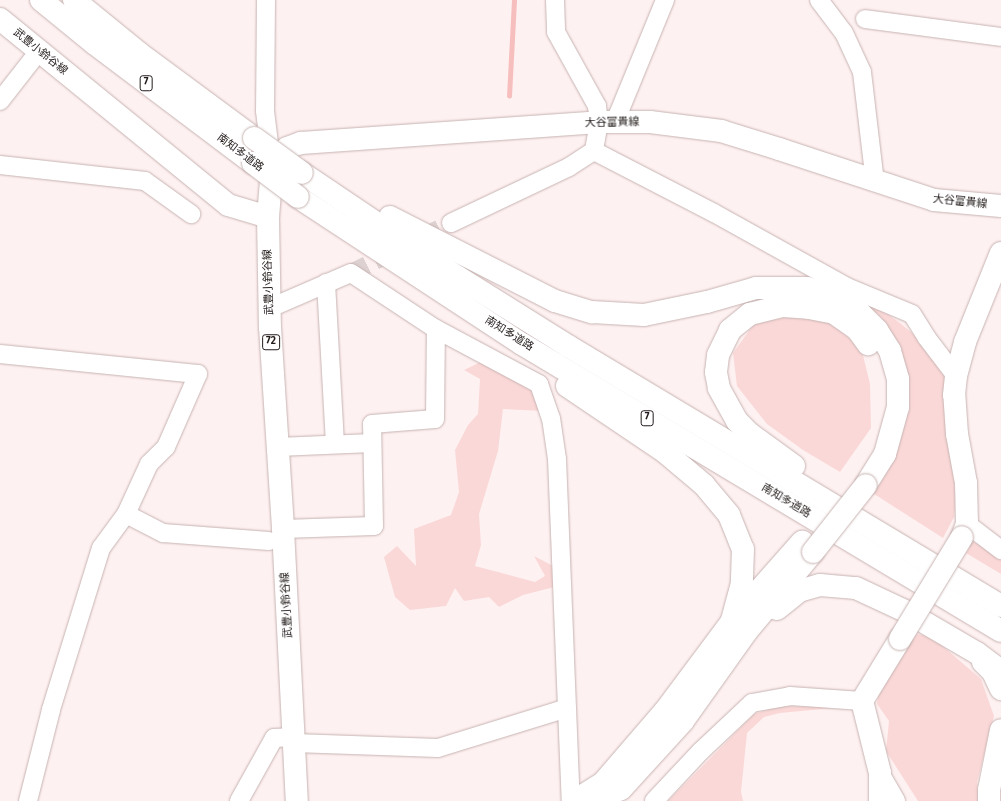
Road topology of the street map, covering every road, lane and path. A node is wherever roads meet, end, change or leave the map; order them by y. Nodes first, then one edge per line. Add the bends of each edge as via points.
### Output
1 (41, 0) edge
2 (74, 0) edge
3 (266, 0) edge
4 (555, 0) edge
5 (665, 0) edge
6 (819, 0) edge
7 (0, 19) edge
8 (866, 19) dead end
9 (1001, 37) edge
10 (39, 51) junction
11 (0, 101) edge
12 (607, 122) junction
13 (594, 151) junction
14 (0, 165) edge
15 (262, 165) junction
16 (309, 178) junction
17 (875, 182) junction
18 (1001, 206) edge
19 (191, 214) dead end
20 (268, 217) junction
21 (451, 222) tunnel mouth
22 (360, 239) junction
23 (1001, 252) edge
24 (326, 283) junction
25 (270, 308) junction
26 (436, 329) junction
27 (0, 354) edge
28 (956, 376) junction
29 (372, 443) junction
30 (335, 444) junction
31 (278, 447) junction
32 (860, 480) junction
33 (126, 514) junction
34 (965, 531) junction
35 (276, 535) junction
36 (1001, 550) edge
37 (1001, 593) edge
38 (1001, 606) edge
39 (740, 626) junction
40 (1001, 631) edge
41 (977, 653) junction
42 (1001, 671) edge
43 (1001, 689) edge
44 (862, 701) junction
45 (567, 708) junction
46 (1001, 730) edge
47 (294, 740) junction
48 (880, 773) junction
49 (28, 801) edge
50 (238, 801) edge
51 (297, 801) edge
52 (301, 801) edge
53 (571, 801) edge
54 (574, 801) edge
55 (588, 801) edge
56 (654, 801) edge
57 (880, 801) edge
58 (896, 801) edge
59 (989, 801) edge

1 - 15 main road, 南知多道路 / 7 via 101,49
2 - 16 main road, 南知多道路 / 7, bridge via 139,53
3 - 15 street
4 - 12 street via 556,32
5 - 12 street
6 - 17 street via 844,33 862,72
7 - 10 main road, 武豊小鈴谷線
8 - 9 street
10 - 11 street
10 - 20 main road, 武豊小鈴谷線 via 228,205
12 - 13 street
12 - 15 main road, 大谷富貴線 via 301,143 286,148
12 - 17 main road, 大谷富貴線 via 650,122 721,131
13 - 21 street via 569,167
13 - 28 street via 714,213 847,287 912,314
14 - 19 street via 145,181
15 - 20 main road
15 - 22 main road, 南知多道路 / 7, bridge via 298,197
16 - 32 main road via 329,180 410,228 555,301 592,312 644,314 707,302 756,288 807,288 834,296 856,309 877,330 890,351 898,379 898,407 885,454
16 - 38 main road, 南知多道路 / 7 via 431,260 562,342
17 - 18 main road, 大谷富貴線 via 934,200
20 - 25 main road, 武豊小鈴谷線 / 72
22 - 39 main road via 386,268 666,452 704,485 729,515 743,549
22 - 40 main road, 南知多道路 / 7 via 522,344
23 - 28 main road via 965,342
24 - 25 street
24 - 26 street via 351,273
24 - 30 street
25 - 31 main road, 武豊小鈴谷線 / 72
26 - 29 street via 435,419 372,424
26 - 45 street via 539,384 551,418 556,459
27 - 33 street via 198,374 166,447 149,464
28 - 34 main road via 956,426 966,483
29 - 30 street
29 - 35 street via 374,526
30 - 31 street
31 - 35 main road, 武豊小鈴谷線 / 72
32 - 37 main road via 883,418 884,384 876,355 857,329 834,313 782,306 750,314 730,330 718,355 716,372 719,388 737,421 784,459
32 - 39 main road, bridge via 808,547
33 - 35 street via 163,533
33 - 49 street via 102,548 51,710
34 - 36 street
34 - 44 main road, bridge
35 - 47 main road, 武豊小鈴谷線 / 72
39 - 41 main road via 799,591 820,585 856,588 905,611
39 - 54 main road via 603,783
39 - 55 main road via 683,721 621,789 597,800
41 - 42 main road
41 - 43 main road via 993,672
44 - 48 main road
44 - 56 street via 790,696 752,703 701,751
45 - 47 street via 438,748
45 - 53 street
46 - 59 main road
47 - 50 street via 274,738
47 - 51 main road, 武豊小鈴谷線 / 72
48 - 57 main road
48 - 58 street
51 - 52 main road

